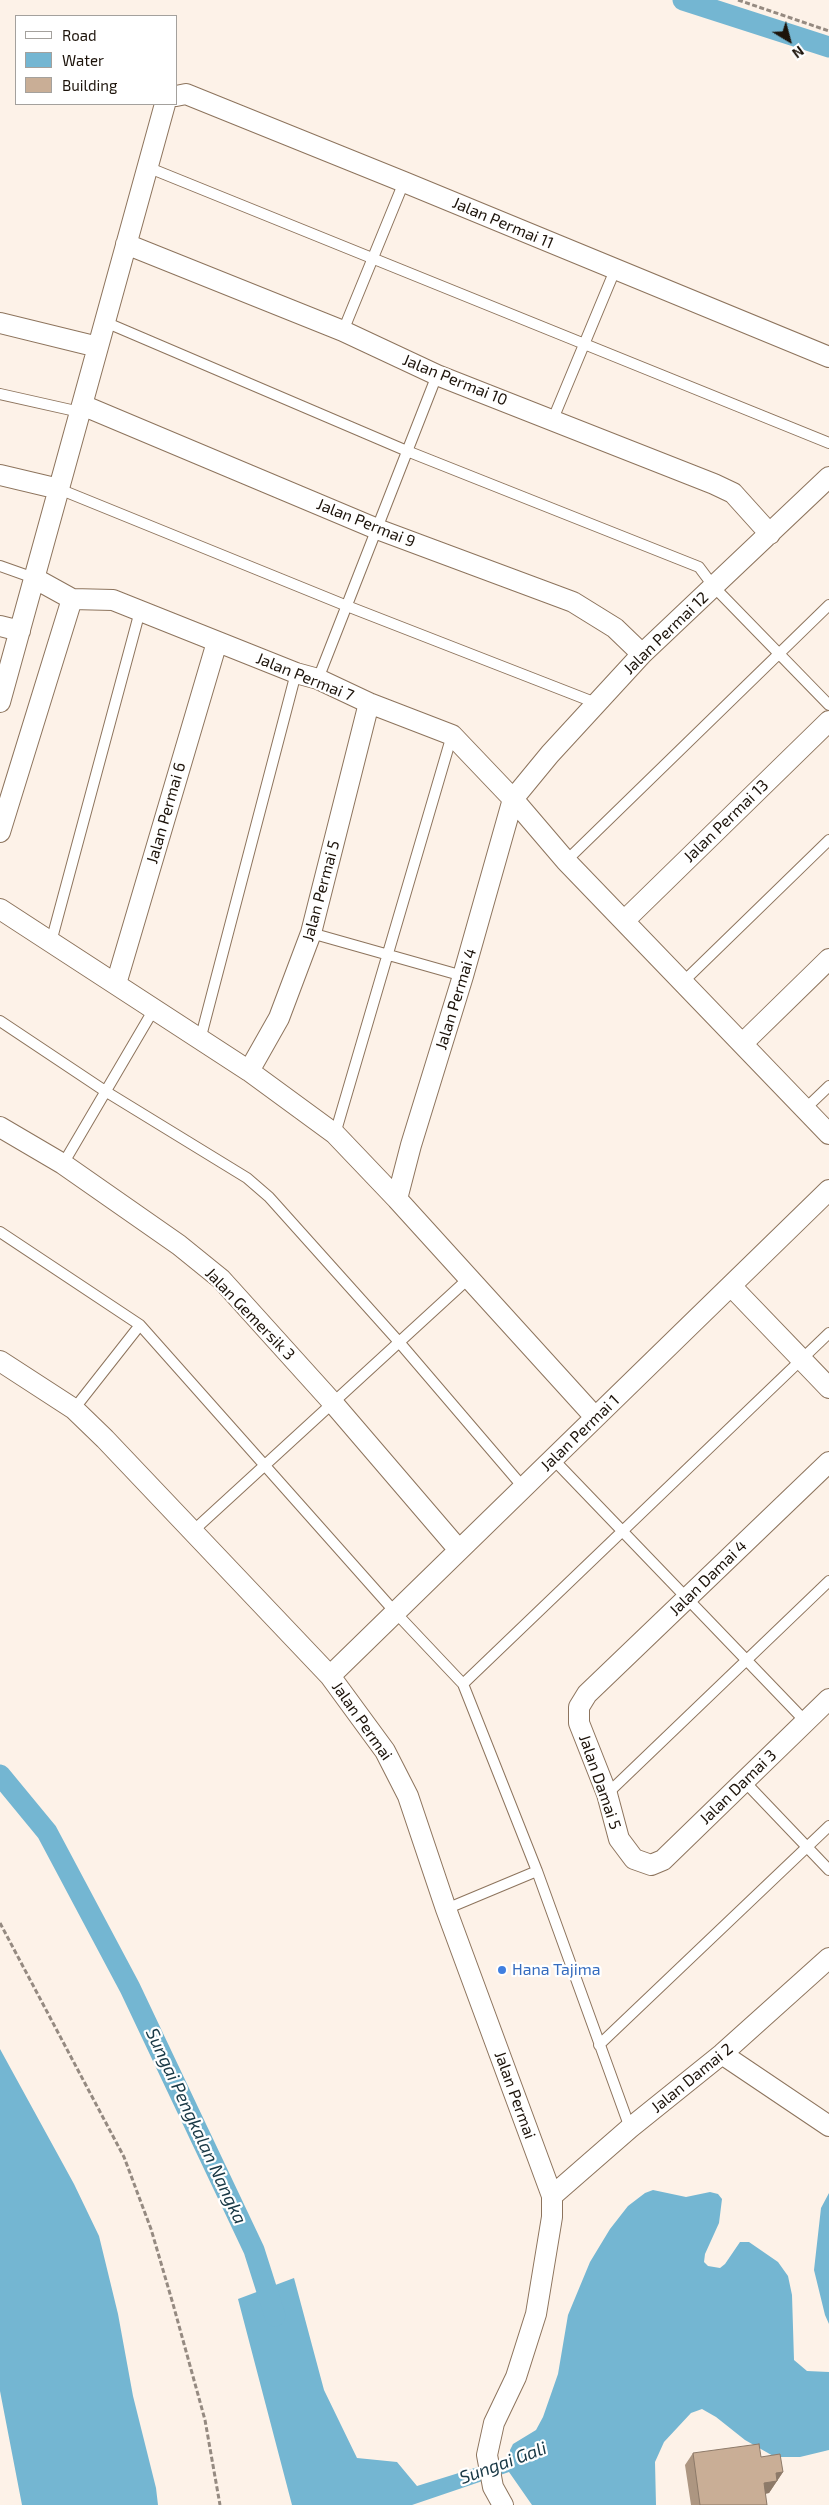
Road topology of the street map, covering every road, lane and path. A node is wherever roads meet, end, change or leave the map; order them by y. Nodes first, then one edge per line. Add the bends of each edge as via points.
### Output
1 (738, 0) edge
2 (829, 31) edge
3 (178, 96) edge
4 (165, 105) edge
5 (147, 167) junction
6 (404, 182) junction
7 (126, 244) junction
8 (373, 258) junction
9 (615, 270) junction
10 (104, 322) junction
11 (0, 323) edge
12 (343, 331) junction
13 (584, 344) junction
14 (98, 347) junction
15 (829, 357) edge
16 (437, 375) junction
17 (0, 394) edge
18 (81, 408) junction
19 (553, 419) junction
20 (829, 443) edge
21 (408, 451) junction
22 (0, 475) edge
23 (829, 478) edge
24 (59, 489) junction
25 (377, 529) junction
26 (770, 534) junction
27 (0, 566) edge
28 (34, 578) junction
29 (714, 587) junction
30 (72, 599) junction
31 (829, 605) edge
32 (347, 606) junction
33 (140, 611) junction
34 (0, 626) edge
35 (20, 631) junction
36 (217, 642) junction
37 (642, 654) junction
38 (779, 654) junction
39 (296, 673) junction
40 (318, 679) junction
41 (0, 701) edge
42 (369, 703) junction
43 (596, 703) junction
44 (829, 705) edge
45 (829, 721) edge
46 (452, 735) junction
47 (513, 799) junction
48 (0, 832) edge
49 (829, 840) edge
50 (566, 860) junction
51 (0, 909) edge
52 (624, 920) junction
53 (311, 933) junction
54 (51, 942) junction
55 (387, 955) junction
56 (829, 959) edge
57 (463, 976) junction
58 (683, 982) junction
59 (116, 984) junction
60 (154, 1009) junction
61 (0, 1021) edge
62 (200, 1040) junction
63 (743, 1042) junction
64 (249, 1071) junction
65 (829, 1086) edge
66 (105, 1091) junction
67 (805, 1109) junction
68 (0, 1127) edge
69 (335, 1134) junction
70 (829, 1134) edge
71 (63, 1164) junction
72 (829, 1190) edge
73 (397, 1199) junction
74 (0, 1232) edge
75 (468, 1279) junction
76 (731, 1286) junction
77 (140, 1325) junction
78 (829, 1333) edge
79 (399, 1342) junction
80 (802, 1360) junction
81 (0, 1361) edge
82 (829, 1388) edge
83 (333, 1403) junction
84 (74, 1409) junction
85 (595, 1417) junction
86 (553, 1459) junction
87 (829, 1462) edge
88 (264, 1466) junction
89 (523, 1487) junction
90 (192, 1531) junction
91 (622, 1531) junction
92 (459, 1550) junction
93 (829, 1581) edge
94 (687, 1598) junction
95 (395, 1612) junction
96 (747, 1660) junction
97 (330, 1676) junction
98 (463, 1684) junction
99 (588, 1694) joint
100 (829, 1699) edge
101 (806, 1722) junction
102 (744, 1781) junction
103 (607, 1794) junction
104 (829, 1826) edge
105 (807, 1847) junction
106 (641, 1863) joint
107 (829, 1870) edge
108 (536, 1871) junction
109 (446, 1909) junction
110 (0, 1923) edge
111 (829, 1958) edge
112 (599, 2045) junction
113 (722, 2054) junction
114 (829, 2126) edge
115 (630, 2128) junction
116 (552, 2196) junction
117 (220, 2505) edge
118 (503, 2505) edge

1 - 2 path
3 - 6 street, Jalan Permai 11 via 186,94
4 - 5 street
5 - 7 street
5 - 8 lane
6 - 8 lane
6 - 9 street, Jalan Permai 11
7 - 10 street
7 - 12 street, Jalan Permai 10
8 - 12 lane
8 - 13 lane
9 - 13 lane
9 - 15 street, Jalan Permai 11
10 - 14 street
10 - 21 lane
11 - 14 street
12 - 16 street, Jalan Permai 10
13 - 19 lane
13 - 20 lane
14 - 18 street
16 - 19 street, Jalan Permai 10
16 - 21 lane
17 - 18 lane
18 - 24 street
18 - 25 street, Jalan Permai 9
19 - 26 street, Jalan Permai 10 via 733,493
21 - 25 lane
21 - 29 lane via 698,568
22 - 24 street
23 - 26 street, Jalan Permai 12
24 - 28 street
24 - 32 lane
25 - 32 lane
25 - 37 street, Jalan Permai 9 via 573,602 615,628
26 - 29 street, Jalan Permai 12
27 - 28 lane
28 - 30 street, Jalan Permai 7
28 - 35 street
29 - 37 street, Jalan Permai 12
29 - 38 lane
30 - 33 street, Jalan Permai 7 via 113,600
30 - 48 street
31 - 38 lane
32 - 40 lane
32 - 43 lane
33 - 36 street, Jalan Permai 7
33 - 54 lane
34 - 35 street
35 - 41 street
36 - 39 street, Jalan Permai 7
36 - 59 street, Jalan Permai 6
37 - 43 street, Jalan Permai 12
38 - 44 lane
38 - 50 lane
39 - 40 street, Jalan Permai 7
39 - 62 lane
40 - 42 street, Jalan Permai 7
42 - 46 street, Jalan Permai 7
42 - 53 street, Jalan Permai 5
43 - 47 street, Jalan Permai 12
45 - 52 street, Jalan Permai 13
46 - 47 street, Jalan Permai 7
46 - 55 lane
47 - 50 street, Jalan Permai 7
47 - 57 street, Jalan Permai 4
49 - 58 lane
50 - 52 street, Jalan Permai 7
51 - 54 street
52 - 58 street, Jalan Permai 7
53 - 55 lane
53 - 64 street, Jalan Permai 5 via 279,1018
54 - 59 street
55 - 57 lane
55 - 69 lane
56 - 63 street
57 - 73 street, Jalan Permai 4
58 - 63 street, Jalan Permai 7
59 - 60 street
60 - 62 street
60 - 66 lane
61 - 66 lane
62 - 64 street
63 - 67 street, Jalan Permai 7
64 - 69 street
65 - 67 lane
66 - 71 lane
66 - 79 lane via 254,1184
67 - 70 street, Jalan Permai 7
68 - 71 street, Jalan Gemersik 3
69 - 73 street
71 - 83 street, Jalan Gemersik 3 via 179,1245 221,1279
72 - 76 street, Jalan Permai 1
73 - 75 street
74 - 77 lane
75 - 79 lane
75 - 85 street
76 - 80 street
76 - 85 street, Jalan Permai 1
77 - 84 lane
77 - 88 lane
78 - 80 lane
79 - 83 lane
79 - 89 lane
80 - 82 street
80 - 91 lane
81 - 84 street, Jalan Permai
83 - 88 lane
83 - 92 street, Jalan Gemersik 3
84 - 90 street, Jalan Permai
85 - 86 street, Jalan Permai 1
86 - 89 street, Jalan Permai 1
86 - 91 lane
87 - 94 street, Jalan Damai 4
88 - 90 lane
88 - 95 lane
89 - 92 street, Jalan Permai 1
90 - 97 street, Jalan Permai
91 - 94 lane
91 - 98 lane
92 - 95 street, Jalan Permai 1
93 - 96 lane
94 - 96 lane
94 - 99 street, Jalan Damai 4
95 - 97 street, Jalan Permai 1
95 - 98 lane
96 - 101 lane
96 - 103 lane
97 - 109 street, Jalan Permai via 385,1751 408,1796
98 - 108 lane
99 - 103 street, Jalan Damai 5 via 579,1707 579,1723
100 - 101 street, Jalan Damai 3
101 - 102 street, Jalan Damai 3
102 - 105 lane
102 - 106 street, Jalan Damai 3 via 663,1860 651,1865
103 - 106 street, Jalan Damai 5 via 619,1839
104 - 105 lane
105 - 107 lane
105 - 112 lane
108 - 109 lane
108 - 112 lane
109 - 116 street, Jalan Permai
110 - 117 path via 124,2157 151,2230 173,2304 205,2420
111 - 113 street, Jalan Damai 2
112 - 115 lane
113 - 114 street
113 - 115 street, Jalan Damai 2
115 - 116 street, Jalan Damai 2
116 - 118 street via 552,2217 536,2314 516,2377 494,2423 487,2455 493,2487

